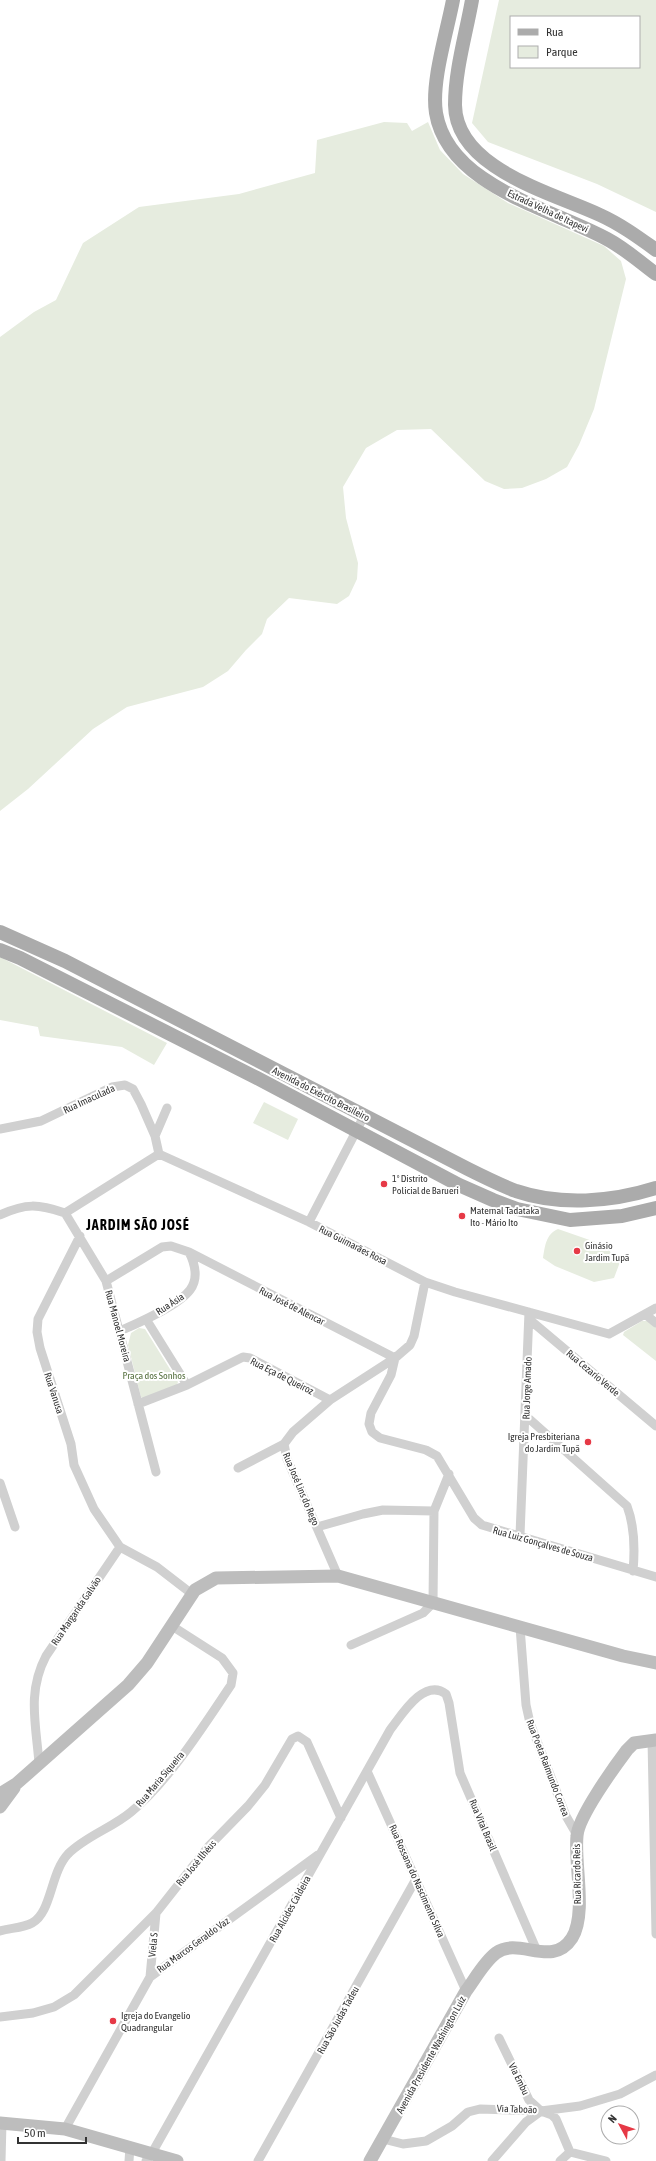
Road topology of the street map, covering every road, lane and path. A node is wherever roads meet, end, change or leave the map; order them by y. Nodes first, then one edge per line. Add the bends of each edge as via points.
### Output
1 (453, 0) edge
2 (472, 0) edge
3 (656, 250) edge
4 (656, 274) edge
5 (0, 932) edge
6 (0, 950) edge
7 (167, 1108) dead end
8 (364, 1116) junction
9 (0, 1129) edge
10 (355, 1131) junction
11 (155, 1136) junction
12 (159, 1154) junction
13 (656, 1188) edge
14 (656, 1208) edge
15 (65, 1213) junction
16 (0, 1215) edge
17 (309, 1222) junction
18 (80, 1236) junction
19 (189, 1252) junction
20 (106, 1281) junction
21 (425, 1282) junction
22 (656, 1308) edge
23 (645, 1314) junction
24 (530, 1316) junction
25 (146, 1320) junction
26 (656, 1323) edge
27 (120, 1331) junction
28 (395, 1358) junction
29 (186, 1385) junction
30 (330, 1400) junction
31 (138, 1404) junction
32 (526, 1416) junction
33 (656, 1426) edge
34 (284, 1444) junction
35 (238, 1468) dead end
36 (156, 1472) dead end
37 (449, 1474) junction
38 (0, 1483) edge
39 (434, 1511) junction
40 (15, 1527) dead end
41 (317, 1527) junction
42 (520, 1536) junction
43 (120, 1547) junction
44 (633, 1571) junction
45 (338, 1576) junction
46 (656, 1577) edge
47 (192, 1594) junction
48 (433, 1603) junction
49 (172, 1626) junction
50 (520, 1627) junction
51 (351, 1645) dead end
52 (656, 1664) edge
53 (446, 1694) joint
54 (654, 1740) edge
55 (39, 1763) junction
56 (367, 1771) junction
57 (16, 1784) junction
58 (0, 1794) edge
59 (0, 1807) edge
60 (341, 1818) junction
61 (577, 1835) junction
62 (321, 1853) junction
63 (416, 1879) junction
64 (281, 1882) junction
65 (297, 1895) junction
66 (156, 1913) junction
67 (0, 1931) edge
68 (656, 1934) edge
69 (537, 1951) junction
70 (497, 1953) joint
71 (150, 1977) junction
72 (466, 1991) junction
73 (0, 2017) edge
74 (500, 2038) dead end
75 (656, 2075) edge
76 (541, 2110) junction
77 (1, 2123) edge
78 (65, 2129) junction
79 (383, 2139) junction
80 (130, 2146) junction
81 (570, 2152) junction
82 (149, 2157) edge
83 (1, 2161) edge
84 (129, 2161) edge
85 (177, 2161) edge
86 (258, 2161) edge
87 (370, 2161) edge
88 (492, 2161) edge
89 (560, 2161) edge
90 (606, 2161) edge

1 - 4 main road, Estrada Velha de Itapevi via 435,93 440,129 447,143 459,159 476,174 529,204 608,240
2 - 3 main road, Estrada Velha de Itapevi via 457,77 455,106 458,122 477,153 496,168 518,180 601,215
5 - 8 main road, Avenida do Exército Brasileiro via 65,962
6 - 10 main road, Avenida do Exército Brasileiro via 257,1078
7 - 11 street
8 - 10 street
8 - 13 main road, Avenida do Exército Brasileiro via 516,1191 543,1197 592,1200 612,1199
9 - 11 street, Rua Imaculada via 41,1121 118,1085 133,1089
10 - 14 main road, Avenida do Exército Brasileiro via 459,1185 517,1209 570,1220 622,1216
10 - 17 street
11 - 12 street, Rua Imaculada
12 - 15 street
12 - 17 street, Rua Guimarães Rosa
15 - 16 street via 29,1205
15 - 18 street, Rua Manoel Moreira
17 - 21 street, Rua Guimarães Rosa
18 - 20 street, Rua Manoel Moreira
18 - 43 street, Rua Vanusa via 38,1319 37,1332 71,1444 74,1465 94,1508
19 - 20 street via 170,1246 162,1247
19 - 25 street, Rua Ásia via 196,1269 195,1280 190,1290
19 - 28 street, Rua José de Alencar
20 - 27 street, Rua Manoel Moreira
21 - 24 street, Rua Guimarães Rosa
21 - 28 street via 414,1336 410,1345
22 - 23 street, Rua Guimarães Rosa
23 - 24 street, Rua Guimarães Rosa via 609,1334
23 - 26 street
24 - 32 street, Rua Jorge Amado
24 - 33 street, Rua Cezario Verde
25 - 27 street
25 - 29 street, Rua Ásia
27 - 31 street, Rua Manoel Moreira
28 - 30 street, Rua José Lins do Rego
28 - 37 street, Rua Luiz Gonçalves de Souza via 390,1375 371,1413 369,1424 372,1432 380,1438 426,1450 437,1456
29 - 30 street, Rua Eça de Queiroz via 242,1357 250,1358
29 - 31 street
30 - 34 street, Rua José Lins do Rego via 293,1432
31 - 36 street, Rua Manoel Moreira
32 - 42 street, Rua Jorge Amado
32 - 44 street via 627,1506 634,1534
34 - 35 street
34 - 41 street, Rua José Lins do Rego via 286,1459
37 - 39 street
37 - 42 street, Rua Luiz Gonçalves de Souza via 474,1518 482,1525
38 - 40 street
39 - 41 street via 383,1510
39 - 48 street
41 - 45 street, Rua José Lins do Rego
42 - 44 street, Rua Luiz Gonçalves de Souza
43 - 47 street via 157,1567
43 - 55 street, Rua Margarida Galvão via 46,1656 38,1672 34,1704
44 - 46 street, Rua Luiz Gonçalves de Souza
45 - 47 main road via 222,1577 207,1582
45 - 48 main road
47 - 49 main road
48 - 50 main road
48 - 51 street via 423,1613
49 - 55 main road via 147,1663 113,1701
49 - 67 street, Rua Maria Siqueira via 227,1663 233,1673 231,1685 146,1798 131,1812 79,1845 62,1862 56,1870 45,1908 39,1919 31,1924
50 - 52 main road
50 - 61 street, Rua Poeta Raimundo Correa via 526,1705 530,1723
53 - 56 street, Rua Alcides Caldeira via 429,1690 406,1708 390,1730
53 - 69 street, Rua Vital Brasil via 460,1773
54 - 61 main road, Rua Ricardo Reis via 634,1743 627,1750 583,1818
54 - 68 street
55 - 57 main road
56 - 60 street, Rua Alcides Caldeira
56 - 63 street, Rua Rossana do Nascimento Silva
57 - 58 main road
57 - 59 main road
60 - 62 street, Rua Alcides Caldeira
60 - 66 street, Rua José Ilhéus via 307,1742 298,1736 292,1739 260,1791 208,1847
61 - 69 main road, Rua Ricardo Reis via 576,1927 572,1938 563,1947 550,1953
62 - 64 street, Rua Marcos Geraldo Vaz
62 - 65 street, Rua Alcides Caldeira
63 - 72 street, Rua Rossana do Nascimento Silva
63 - 86 street, Rua São Judas Tadeu
64 - 65 street via 290,1882 297,1890
64 - 71 street, Rua Marcos Geraldo Vaz
65 - 82 street, Rua Alcides Caldeira
66 - 71 street, Viela S
66 - 73 street, Rua José Ilhéus via 74,1995 54,2007
69 - 70 main road, Rua Ricardo Reis via 515,1948
70 - 72 main road, Avenida Presidente Washington Luiz
71 - 78 street, Rua Marcos Geraldo Vaz
72 - 79 main road, Avenida Presidente Washington Luiz
74 - 76 street, Via Embu via 529,2100
75 - 76 street, Via Taboão via 620,2094 580,2106
76 - 79 street, Via Taboão via 480,2109 468,2112 452,2126 426,2141 403,2144
76 - 81 street, Via Embu via 556,2119
76 - 88 street via 526,2122
77 - 78 main road
77 - 83 street
78 - 80 main road
79 - 87 main road, Avenida Presidente Washington Luiz
80 - 82 main road
80 - 84 street
81 - 89 street
81 - 90 street
82 - 85 main road

